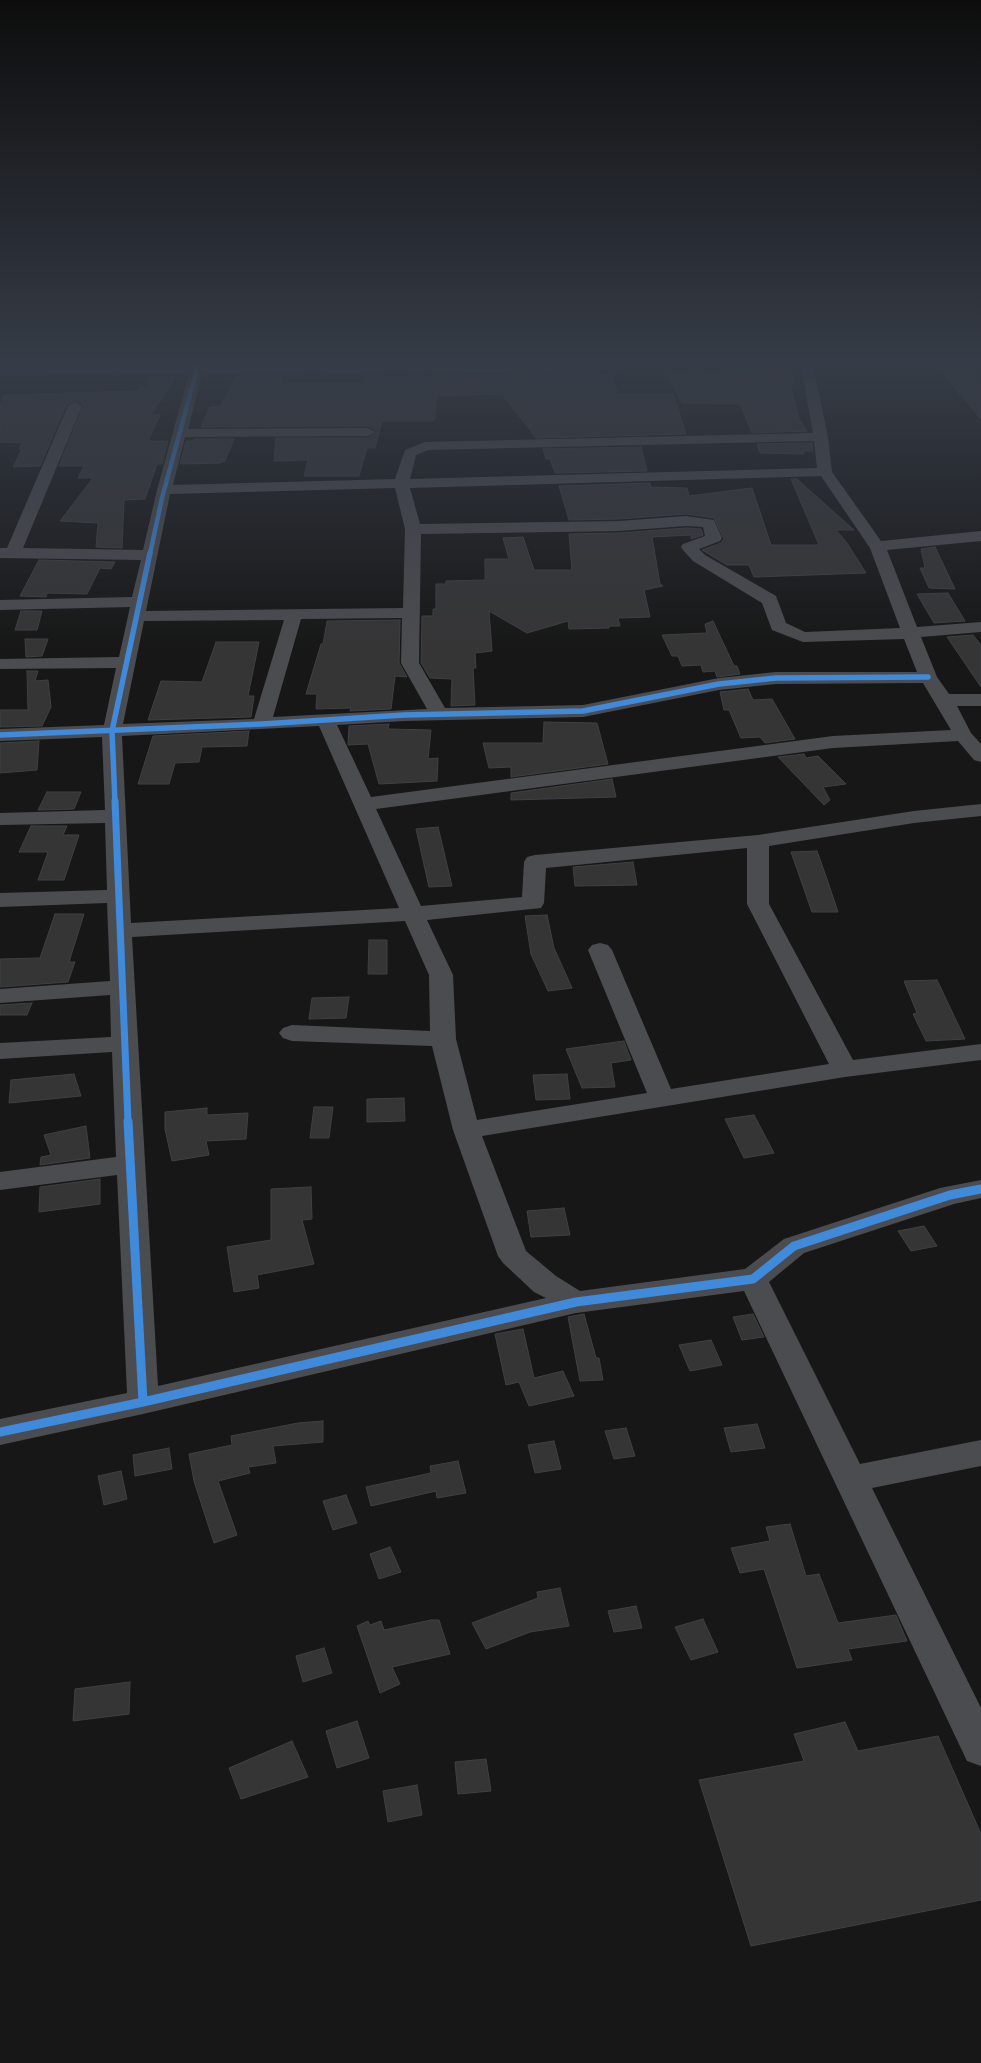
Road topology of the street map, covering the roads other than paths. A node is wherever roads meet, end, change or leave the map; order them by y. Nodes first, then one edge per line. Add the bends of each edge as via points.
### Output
1 (51, 457) edge
2 (173, 457) edge
3 (409, 457) edge
4 (823, 457) edge
5 (825, 472) junction
6 (401, 482) junction
7 (164, 490) junction
8 (413, 529) junction
9 (981, 536) edge
10 (878, 548) junction
11 (6, 553) edge
12 (150, 555) junction
13 (0, 605) edge
14 (138, 609) junction
15 (412, 613) junction
16 (294, 614) junction
17 (981, 627) edge
18 (912, 634) junction
19 (127, 662) junction
20 (0, 664) edge
21 (928, 677) junction
22 (944, 700) junction
23 (981, 700) edge
24 (439, 714) junction
25 (325, 719) junction
26 (262, 724) junction
27 (112, 731) junction
28 (963, 735) junction
29 (0, 736) edge
30 (981, 756) edge
31 (364, 804) junction
32 (981, 810) edge
33 (115, 816) junction
34 (0, 819) edge
35 (758, 841) junction
36 (118, 896) junction
37 (0, 900) edge
38 (414, 914) junction
39 (120, 931) junction
40 (600, 950) dead end
41 (121, 988) junction
42 (0, 996) edge
43 (292, 1033) dead end
44 (443, 1039) junction
45 (124, 1044) junction
46 (0, 1051) edge
47 (981, 1052) edge
48 (845, 1069) junction
49 (662, 1098) junction
50 (466, 1130) junction
51 (130, 1164) junction
52 (0, 1182) edge
53 (981, 1189) edge
54 (753, 1279) junction
55 (576, 1302) junction
56 (143, 1402) junction
57 (0, 1432) edge
58 (981, 1453) edge
59 (850, 1479) junction
60 (981, 1748) edge

1 - 11 street
2 - 7 street
3 - 6 street
4 - 5 street
5 - 6 street
5 - 10 street
6 - 7 street
6 - 8 street
7 - 12 street
8 - 15 street
8 - 18 street via 619,526 686,520 709,523 714,538 689,547 699,558 770,600 778,626 803,637
9 - 10 street via 888,544
10 - 18 street
11 - 12 street
12 - 14 street
13 - 14 street
14 - 16 street
14 - 19 street
15 - 16 street
15 - 24 street via 410,664
16 - 26 street
17 - 18 street
18 - 21 street
19 - 20 street
19 - 27 street
21 - 22 street
21 - 24 street via 776,678 719,684 582,711
22 - 23 street
22 - 28 street
24 - 25 street
25 - 26 street
25 - 31 street
26 - 27 street
27 - 29 street
27 - 33 street
28 - 30 street
28 - 31 street via 833,742
31 - 38 street
32 - 35 street
33 - 34 street
33 - 36 street
35 - 38 street via 535,862 533,903
35 - 48 street via 758,904
36 - 37 street
36 - 39 street
38 - 39 street
38 - 44 street via 441,975
39 - 41 street
40 - 49 street
41 - 42 street
41 - 45 street
43 - 44 street
44 - 50 street
45 - 46 street
45 - 51 street
47 - 48 street
48 - 49 street
49 - 50 street
50 - 55 street via 513,1256 545,1284
51 - 52 street
51 - 56 street
53 - 54 street via 950,1195 794,1246
54 - 55 street
54 - 59 street
55 - 56 street
56 - 57 street
58 - 59 street
59 - 60 street

